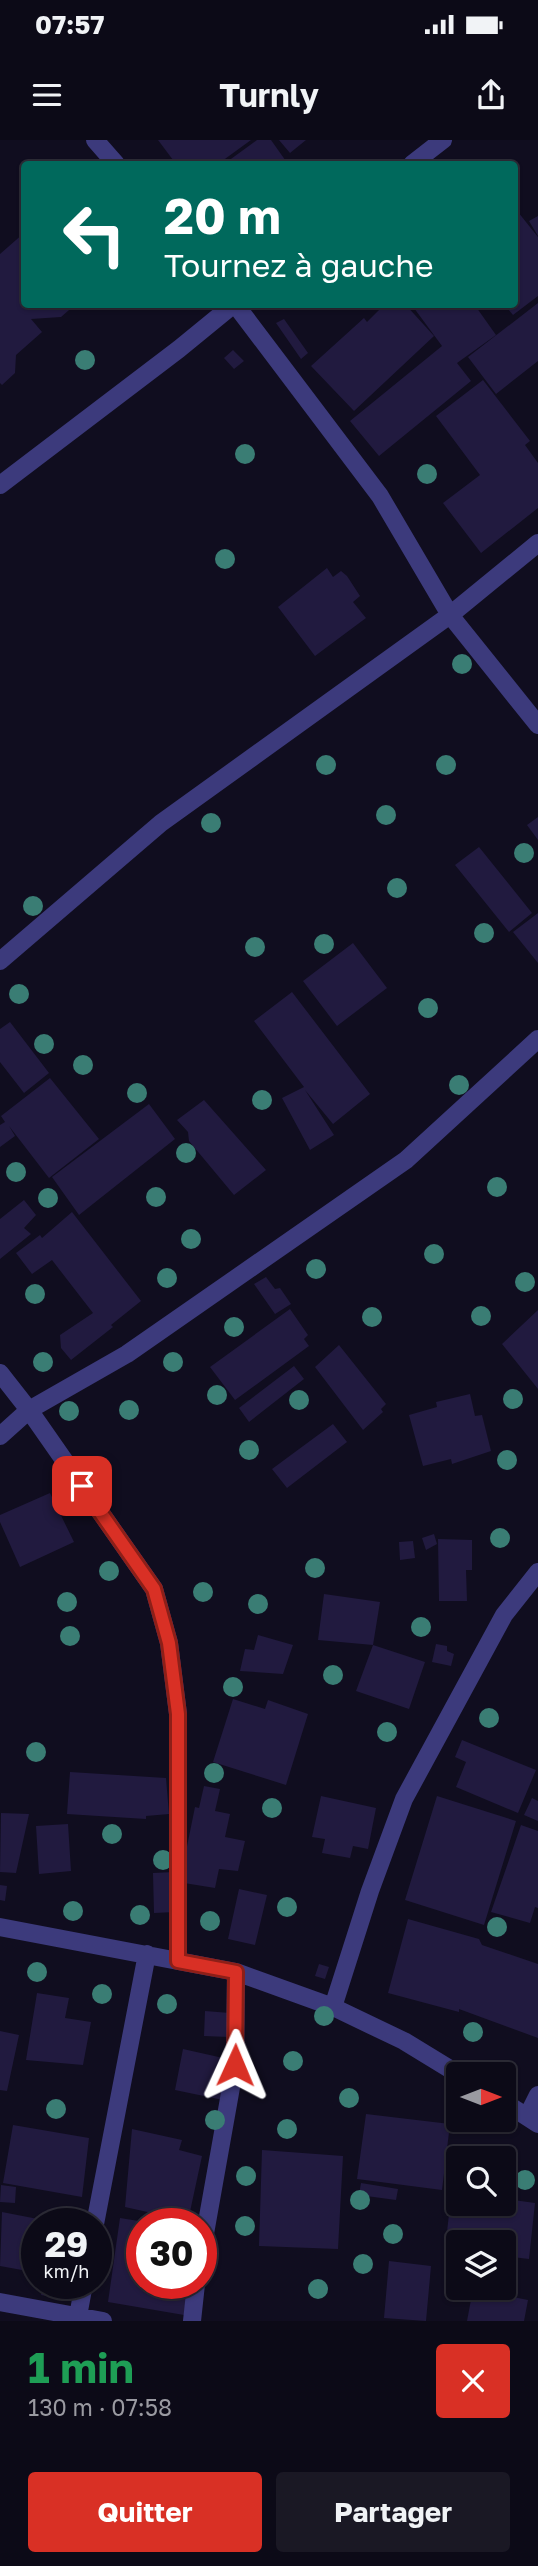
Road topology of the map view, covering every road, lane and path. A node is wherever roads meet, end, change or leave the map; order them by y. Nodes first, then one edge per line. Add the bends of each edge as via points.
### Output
1 (95, 140) edge
2 (443, 140) edge
3 (113, 161) edge
4 (416, 161) edge
5 (229, 308) edge
6 (237, 308) edge
7 (0, 485) edge
8 (538, 543) edge
9 (450, 615) junction
10 (538, 725) edge
11 (0, 961) edge
12 (538, 1039) edge
13 (0, 1373) edge
14 (29, 1410) junction
15 (0, 1436) edge
16 (538, 1572) edge
17 (0, 1927) edge
18 (147, 1954) junction
19 (178, 1961) junction
20 (236, 1972) junction
21 (333, 2007) junction
22 (446, 2067) edge
23 (538, 2095) edge
24 (516, 2109) edge
25 (533, 2120) edge
26 (98, 2208) edge
27 (210, 2208) edge
28 (81, 2299) edge
29 (194, 2299) edge
30 (0, 2302) edge
31 (78, 2316) junction
32 (103, 2321) edge
33 (192, 2321) edge

1 - 3 street
2 - 4 street
5 - 7 street
6 - 9 street via 380,496
8 - 9 street
9 - 10 street
9 - 11 street via 161,823
12 - 14 street via 406,1160 127,1354
13 - 14 street
14 - 15 street
14 - 19 street via 154,1589 169,1643 178,1714
16 - 21 street via 504,1615 404,1798
17 - 18 street
18 - 19 street
18 - 26 street
19 - 20 street
20 - 21 street
20 - 27 street via 235,2065
21 - 22 street
23 - 25 street
24 - 25 street
28 - 31 street
29 - 33 street
30 - 31 street
31 - 32 street

